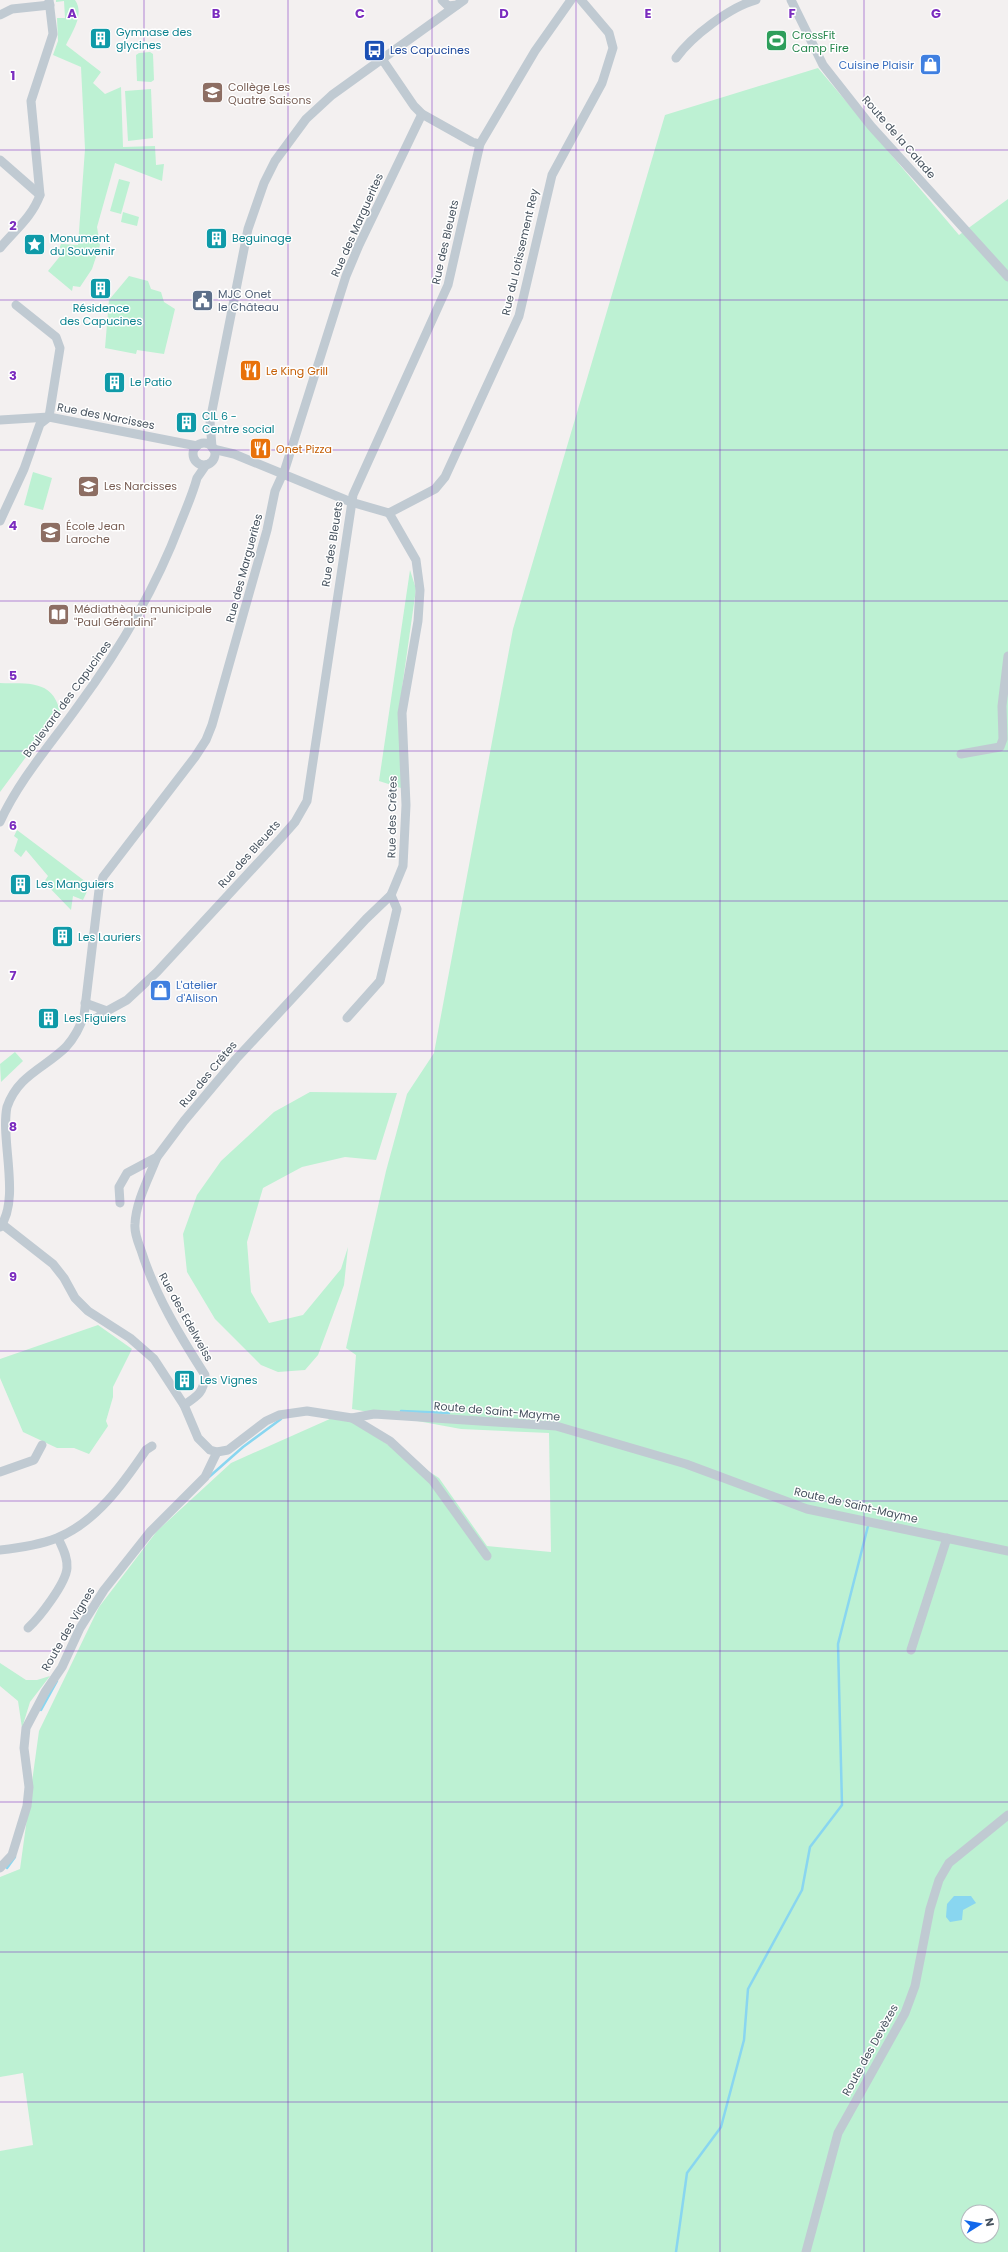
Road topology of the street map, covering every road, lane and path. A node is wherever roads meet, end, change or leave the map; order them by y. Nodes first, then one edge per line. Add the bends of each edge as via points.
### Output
1 (442, 0) edge
2 (571, 0) edge
3 (581, 0) edge
4 (756, 0) edge
5 (791, 0) edge
6 (460, 2) edge
7 (49, 3) edge
8 (0, 15) edge
9 (676, 58) dead end
10 (382, 59) junction
11 (422, 114) junction
12 (480, 144) junction
13 (0, 160) edge
14 (40, 195) junction
15 (0, 248) edge
16 (1008, 277) edge
17 (16, 305) dead end
18 (49, 418) junction
19 (0, 420) edge
20 (209, 429) junction
21 (182, 445) junction
22 (198, 445) junction
23 (213, 450) junction
24 (194, 458) junction
25 (206, 465) junction
26 (282, 473) junction
27 (197, 478) junction
28 (351, 502) junction
29 (389, 514) junction
30 (0, 521) edge
31 (1008, 656) edge
32 (961, 754) dead end
33 (0, 822) edge
34 (391, 895) junction
35 (85, 1003) junction
36 (107, 1011) junction
37 (84, 1016) junction
38 (347, 1018) dead end
39 (157, 1157) junction
40 (145, 1187) joint
41 (120, 1203) dead end
42 (1, 1225) edge
43 (184, 1405) junction
44 (352, 1418) junction
45 (42, 1445) dead end
46 (152, 1446) dead end
47 (218, 1452) junction
48 (0, 1472) edge
49 (58, 1538) junction
50 (948, 1538) junction
51 (0, 1550) edge
52 (1008, 1551) edge
53 (487, 1556) dead end
54 (28, 1628) dead end
55 (911, 1650) dead end
56 (1008, 1815) edge
57 (0, 1868) edge
58 (806, 2252) edge

1 - 6 street via 448,6
2 - 12 street, Rue des Bleuets via 535,52
3 - 29 street, Rue du Lotissement Rey via 609,33 613,48 602,83 552,175 519,316 445,477 435,489
4 - 9 street via 729,12 684,47
5 - 16 street, Route de la Calade via 823,65 871,126
6 - 10 street
7 - 8 street via 12,9
7 - 14 street via 53,34 31,101
10 - 11 street
10 - 20 street via 332,95 306,119 282,149 264,183 248,229
11 - 12 street
11 - 26 street, Rue des Marguerites via 346,276
12 - 28 street, Rue des Bleuets via 448,285 362,472
13 - 14 street
14 - 15 street via 28,219
17 - 18 street via 56,337 60,348
18 - 19 street, Rue des Narcisses
18 - 21 street, Rue des Narcisses via 166,439
18 - 30 street via 40,424
20 - 22 street
20 - 23 street
21 - 22 street, Rue des Narcisses
21 - 24 street, Rue des Narcisses
22 - 23 street via 206,444
22 - 24 street
23 - 25 street via 211,463
23 - 26 street
24 - 25 street via 201,465
24 - 27 street, Boulevard des Capucines
25 - 27 street, Boulevard des Capucines
26 - 28 street
26 - 35 street, Rue des Marguerites via 206,740 103,877 99,890
27 - 33 street, Boulevard des Capucines via 166,560 133,625 104,671 8,803
28 - 29 street
28 - 36 street, Rue des Bleuets via 307,801 280,840 157,972 126,1000
29 - 34 street, Rue des Crêtes via 416,560 420,590 418,621 402,713 406,805 403,866
31 - 32 street via 1002,706 1003,738 1000,747
34 - 38 street via 398,909 380,981
34 - 39 street, Rue des Crêtes via 236,1059
35 - 36 street
35 - 37 street, Rue des Marguerites
36 - 37 street, Rue des Bleuets via 95,1019
37 - 42 street via 78,1032 66,1047 26,1077 12,1095 6,1108 8,1208
39 - 40 street, Rue des Crêtes
39 - 41 street, Rue des Crêtes via 127,1173 119,1187
40 - 43 street, Rue des Edelweiss via 135,1222 135,1232 148,1272 171,1318 205,1375 200,1395
42 - 43 street via 53,1264 75,1298 88,1311 122,1333 154,1359
43 - 47 street via 198,1438 210,1450
44 - 47 street, Route de Saint-Mayme via 307,1411 279,1415 266,1421 228,1450
44 - 50 street, Route de Saint-Mayme via 374,1414 556,1426 686,1464 807,1509
44 - 53 street via 390,1441 433,1481
45 - 48 street via 34,1460
46 - 49 street via 146,1450 112,1497 85,1521
47 - 57 street, Route des Vignes via 205,1477 150,1532 104,1590 80,1628 62,1668 45,1692 26,1728 24,1748 29,1787 27,1806 12,1855
49 - 51 street
49 - 54 street via 66,1556 67,1568 64,1579 38,1619
50 - 52 street, Route de Saint-Mayme
50 - 55 street
56 - 58 street, Route des Devèzes via 949,1863 939,1880 930,1909 915,1986 905,2013 838,2133

